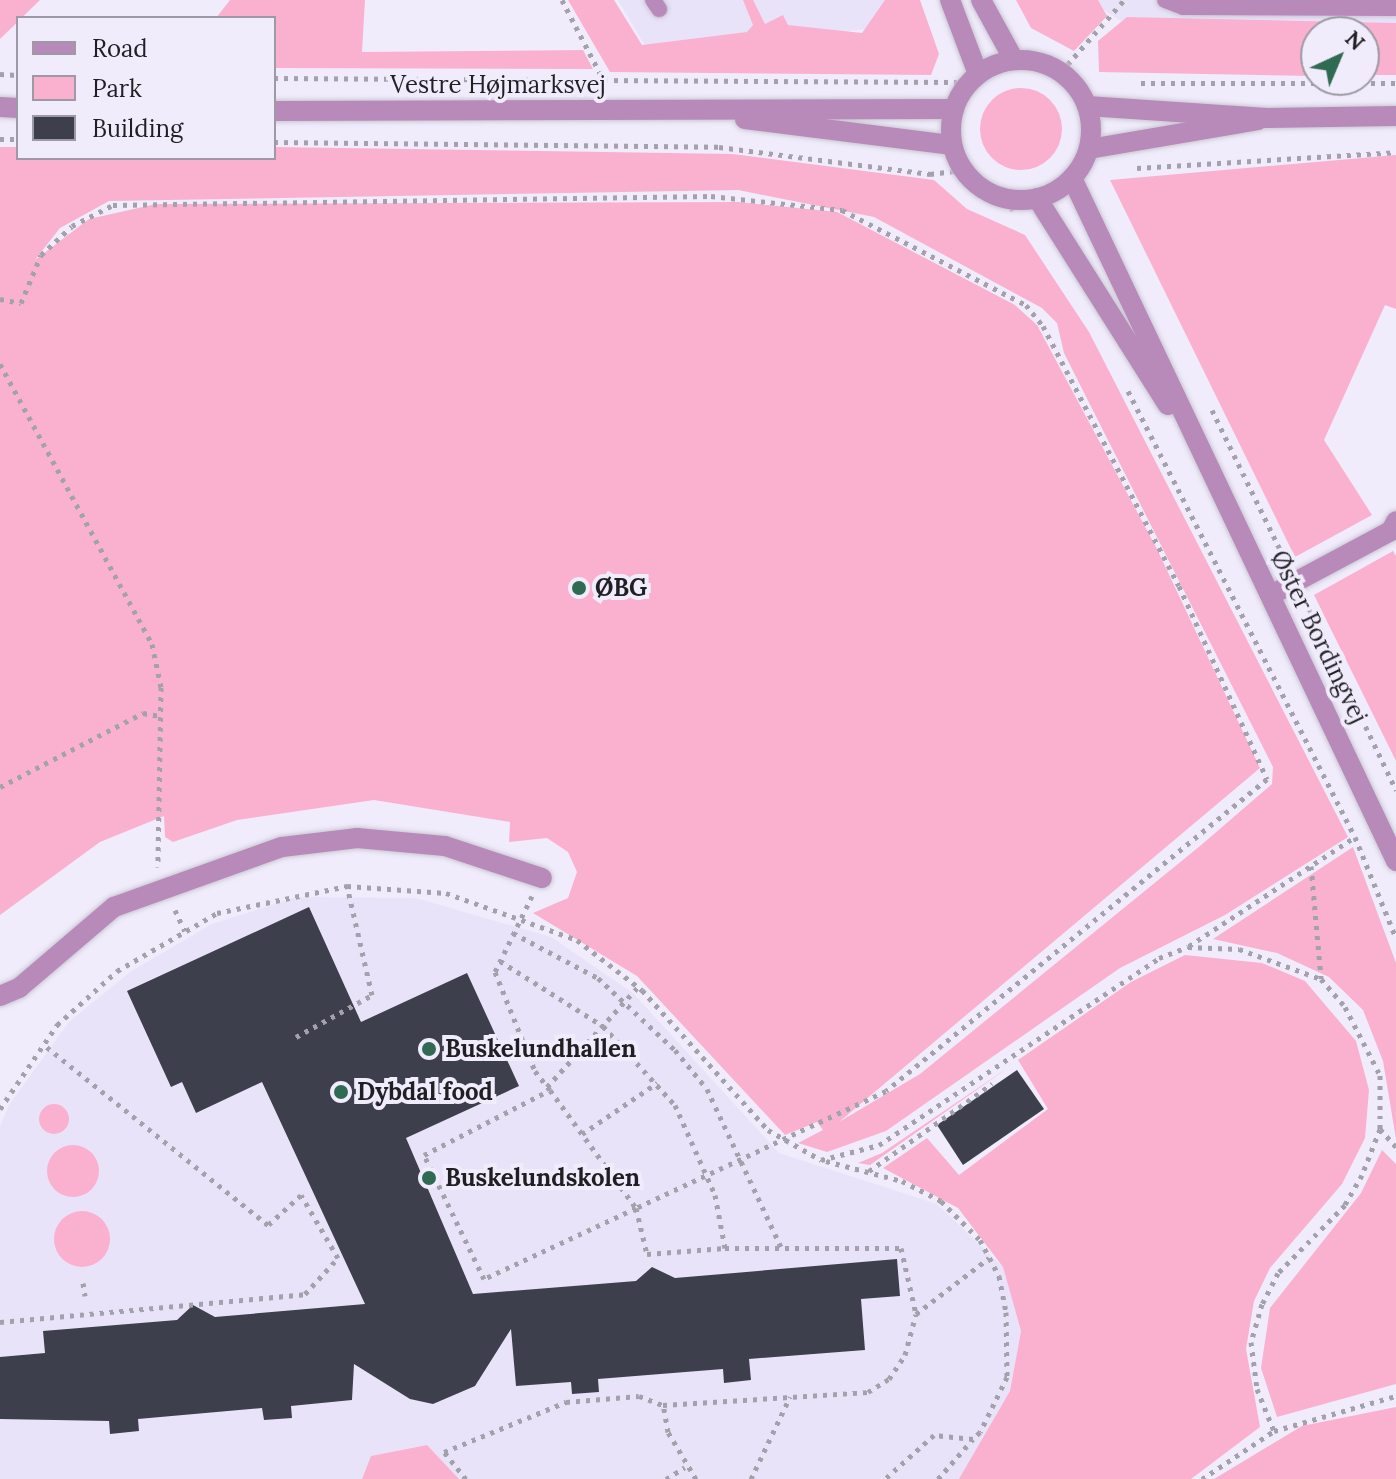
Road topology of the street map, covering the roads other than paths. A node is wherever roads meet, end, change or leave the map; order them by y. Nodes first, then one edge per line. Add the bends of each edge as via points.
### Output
1 (950, 0) edge
2 (981, 0) edge
3 (1165, 0) edge
4 (1396, 8) edge
5 (1014, 60) junction
6 (974, 78) junction
7 (1087, 106) junction
8 (954, 109) junction
9 (276, 111) edge
10 (722, 114) junction
11 (1396, 116) edge
12 (1267, 118) junction
13 (952, 145) junction
14 (1089, 149) junction
15 (1072, 178) junction
16 (1037, 198) junction
17 (1191, 438) junction
18 (1396, 521) edge
19 (1271, 595) junction
20 (1396, 861) edge
21 (542, 878) dead end
22 (0, 996) edge

1 - 6 street
2 - 5 street
3 - 4 lane via 1183,7
5 - 6 street
5 - 7 street via 1061,72
6 - 8 street
7 - 12 street
7 - 14 street
8 - 10 street, Vestre Højmarksvej
8 - 13 street
9 - 10 street, Vestre Højmarksvej
10 - 13 street, Vestre Højmarksvej
11 - 12 street
12 - 14 street
13 - 16 street via 963,170 1005,199
14 - 15 street
15 - 16 street
15 - 17 street, Øster Bordingvej
16 - 17 street, Øster Bordingvej
17 - 19 street, Øster Bordingvej
18 - 19 street via 1391,531
19 - 20 street, Øster Bordingvej
21 - 22 street via 445,846 357,838 282,847 163,885 114,907 19,988

